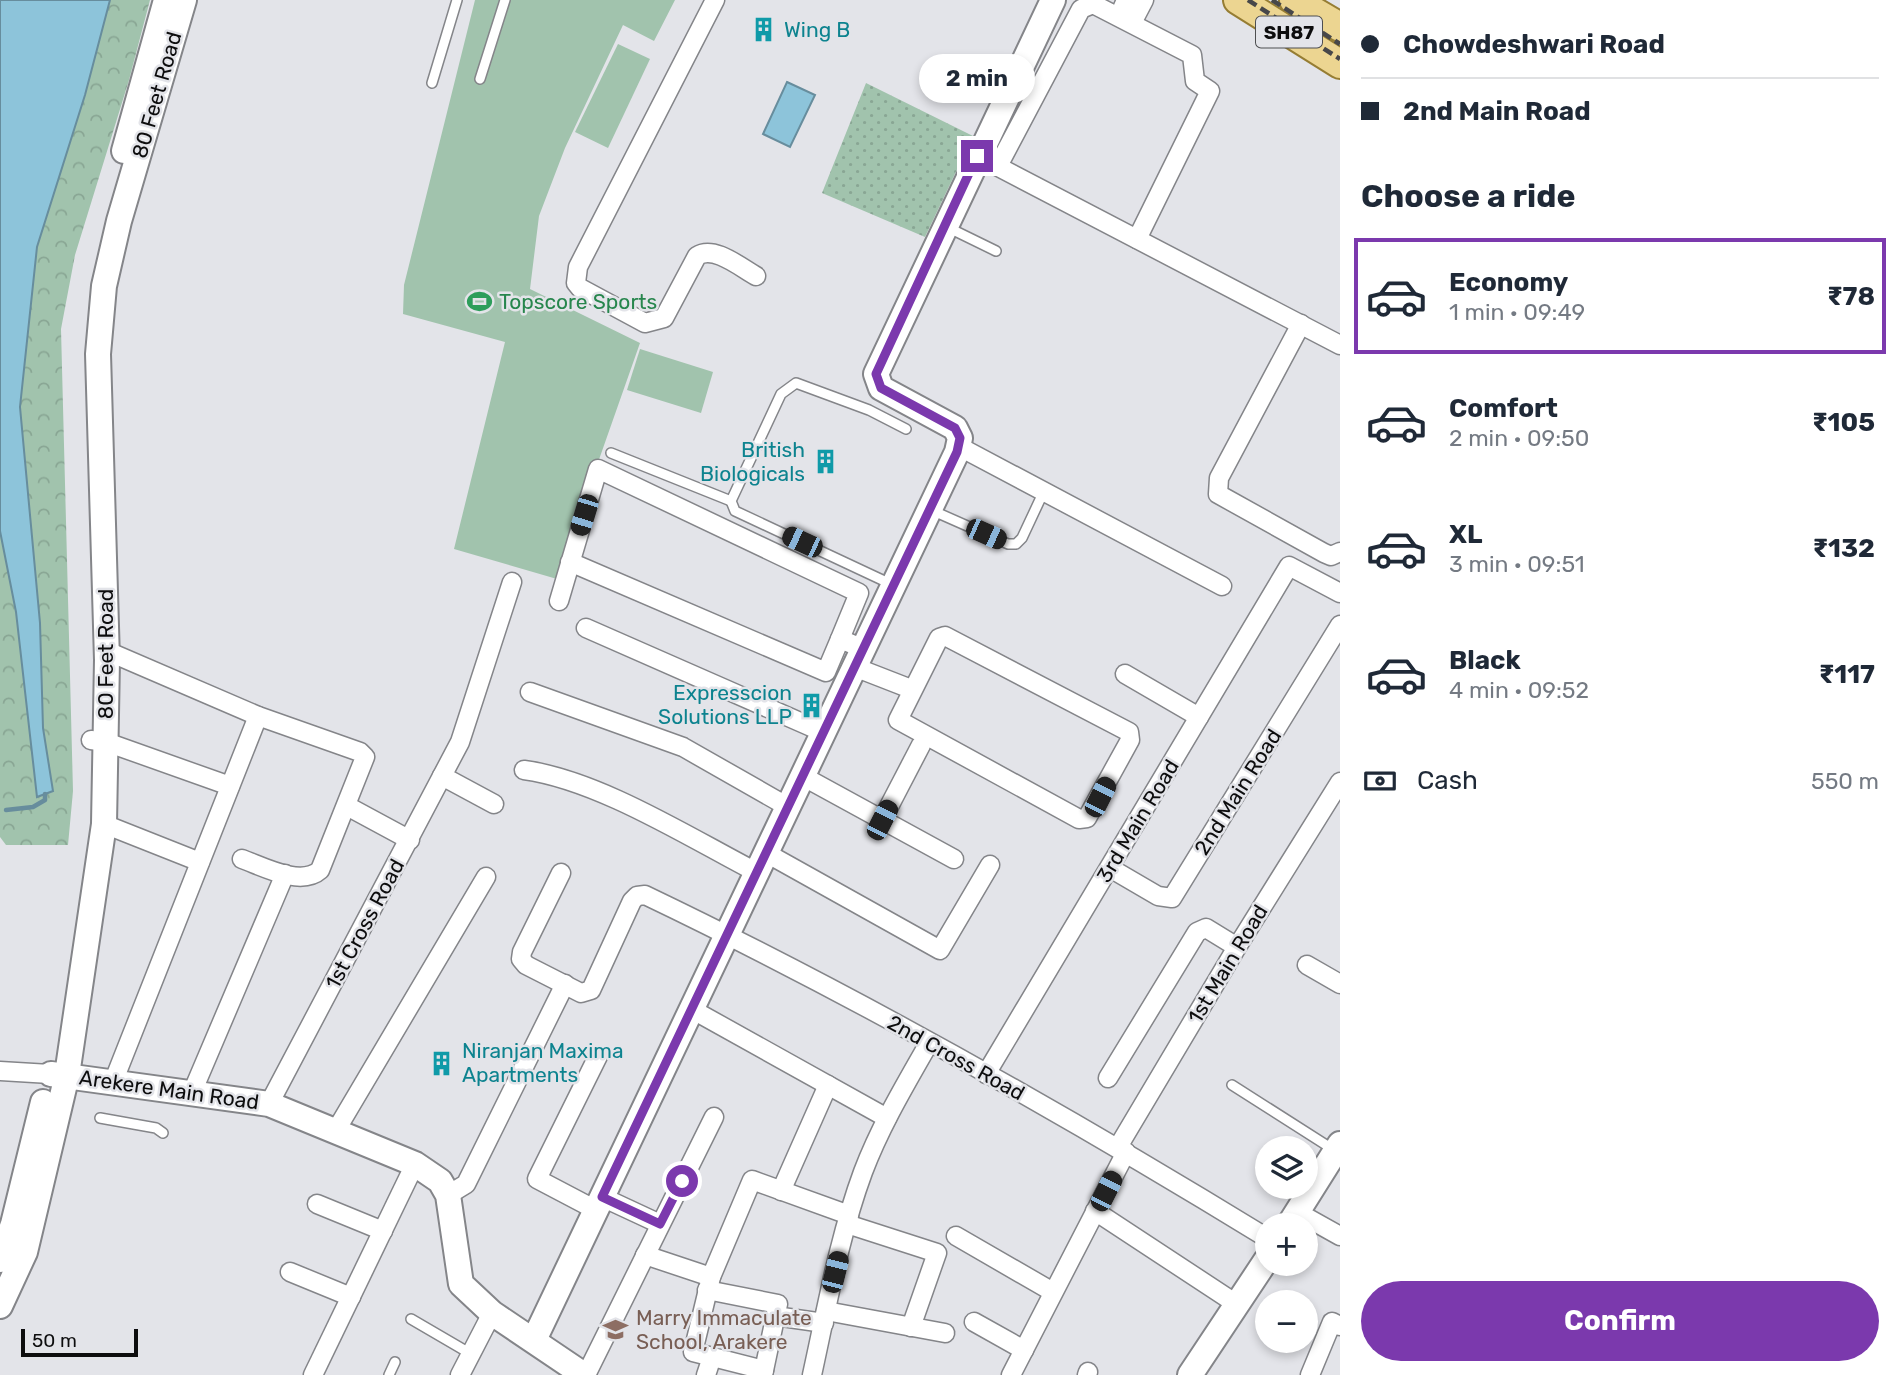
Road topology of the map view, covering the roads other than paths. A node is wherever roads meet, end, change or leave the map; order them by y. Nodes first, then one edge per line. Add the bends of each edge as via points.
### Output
1 (166, 0) edge
2 (184, 0) edge
3 (457, 0) edge
4 (505, 0) edge
5 (715, 0) edge
6 (1053, 0) edge
7 (1144, 0) edge
8 (1238, 0) edge
9 (1294, 0) edge
10 (1125, 13) edge
11 (1340, 27) edge
12 (1340, 64) edge
13 (480, 79) dead end
14 (432, 83) dead end
15 (987, 161) junction
16 (944, 226) junction
17 (1137, 239) junction
18 (996, 251) dead end
19 (756, 275) dead end
20 (1301, 324) junction
21 (1340, 345) edge
22 (881, 388) junction
23 (869, 410) junction
24 (906, 429) dead end
25 (958, 446) junction
26 (611, 453) dead end
27 (93, 463) junction
28 (1044, 491) junction
29 (731, 501) junction
30 (930, 510) junction
31 (1340, 552) edge
32 (570, 562) junction
33 (512, 582) dead end
34 (894, 586) junction
35 (1222, 586) dead end
36 (1340, 593) edge
37 (559, 601) dead end
38 (1340, 625) edge
39 (586, 628) dead end
40 (841, 636) junction
41 (107, 651) junction
42 (862, 654) junction
43 (1125, 674) dead end
44 (911, 689) junction
45 (530, 692) dead end
46 (258, 716) junction
47 (1199, 717) junction
48 (825, 733) junction
49 (99, 741) junction
50 (921, 745) dead end
51 (524, 770) dead end
52 (442, 776) junction
53 (804, 778) junction
54 (1340, 782) edge
55 (230, 786) junction
56 (494, 804) dead end
57 (347, 806) junction
58 (790, 808) junction
59 (882, 820) junction
60 (104, 824) junction
61 (410, 840) junction
62 (242, 859) dead end
63 (954, 859) dead end
64 (200, 862) junction
65 (763, 863) junction
66 (990, 865) dead end
67 (1110, 868) junction
68 (561, 873) dead end
69 (285, 874) junction
70 (486, 877) dead end
71 (729, 935) junction
72 (1237, 947) junction
73 (1307, 965) dead end
74 (565, 984) junction
75 (1340, 984) edge
76 (693, 1010) junction
77 (929, 1043) junction
78 (598, 1056) dead end
79 (0, 1071) edge
80 (986, 1074) junction
81 (59, 1075) junction
82 (1108, 1078) dead end
83 (112, 1085) junction
84 (1232, 1085) dead end
85 (828, 1086) junction
86 (191, 1095) junction
87 (269, 1104) junction
88 (714, 1117) dead end
89 (100, 1118) dead end
90 (887, 1118) junction
91 (335, 1132) junction
92 (163, 1133) dead end
93 (1338, 1147) edge
94 (1122, 1150) junction
95 (415, 1164) junction
96 (781, 1191) junction
97 (448, 1195) junction
98 (599, 1203) junction
99 (317, 1204) dead end
100 (1096, 1211) junction
101 (1296, 1213) edge
102 (848, 1219) junction
103 (660, 1224) junction
104 (1318, 1228) edge
105 (383, 1231) junction
106 (1255, 1231) edge
107 (956, 1236) dead end
108 (1340, 1236) edge
109 (645, 1255) junction
110 (8, 1258) edge
111 (290, 1272) dead end
112 (1256, 1276) edge
113 (709, 1284) junction
114 (1054, 1292) junction
115 (351, 1297) junction
116 (1238, 1305) junction
117 (0, 1306) edge
118 (492, 1313) junction
119 (775, 1315) junction
120 (825, 1317) junction
121 (411, 1319) dead end
122 (974, 1322) dead end
123 (1340, 1326) edge
124 (911, 1328) junction
125 (946, 1333) dead end
126 (534, 1340) junction
127 (1024, 1350) junction
128 (471, 1354) junction
129 (712, 1357) junction
130 (396, 1362) dead end
131 (764, 1373) edge
132 (313, 1375) edge
133 (389, 1375) edge
134 (460, 1375) edge
135 (585, 1375) edge
136 (706, 1375) edge
137 (812, 1375) edge
138 (1011, 1375) edge
139 (1190, 1375) edge
140 (1310, 1375) edge

1 - 27 main road, 80 Feet Road via 85,307 82,382
2 - 27 main road, 80 Feet Road via 104,286
3 - 14 lane
4 - 13 lane
5 - 19 street via 578,267 576,283 652,323 664,318 701,253 712,251
6 - 15 main road
7 - 10 street
8 - 12 main road, SH87
9 - 11 main road, SH87
10 - 15 street via 1093,4 1081,9
10 - 17 street via 1192,55 1195,81 1210,91
15 - 16 main road
15 - 17 street
16 - 18 lane
16 - 22 main road via 876,374
17 - 20 street
20 - 21 street
20 - 31 street via 1216,489 1324,553
22 - 23 lane
22 - 25 main road via 955,428
23 - 24 lane
23 - 29 lane via 803,383 789,386 781,394
25 - 28 street
25 - 30 main road
26 - 29 lane
27 - 41 main road, 80 Feet Road
27 - 49 main road, 80 Feet Road
28 - 30 lane via 1016,544
28 - 35 street
29 - 34 lane via 735,511
30 - 34 main road
32 - 37 street
32 - 40 street via 826,672
32 - 40 street via 598,469 859,593
33 - 52 street, 1st Cross Road via 460,742
34 - 42 main road
36 - 47 street, 3rd Main Road via 1289,566
38 - 67 street, 2nd Main Road via 1172,898 1158,896
39 - 48 street
40 - 42 street
41 - 46 street
41 - 49 main road, 80 Feet Road
42 - 44 street
42 - 48 main road
43 - 47 street
44 - 44 street via 939,638 945,636 1126,728 1130,740 1090,816 1079,819 900,722 898,714
45 - 58 street via 683,747
46 - 55 street
46 - 57 street via 365,757
47 - 67 street, 3rd Main Road
48 - 53 main road
49 - 55 street
49 - 60 main road, 80 Feet Road
49 - 81 main road, 80 Feet Road
50 - 59 street
51 - 65 street via 546,773
52 - 56 street
52 - 61 street, 1st Cross Road
53 - 58 main road
53 - 59 street
54 - 72 street, 1st Main Road
55 - 64 street
57 - 61 street
57 - 69 street via 320,870 308,878
58 - 65 main road
59 - 63 street
60 - 64 street
60 - 81 main road, 80 Feet Road
61 - 87 street, 1st Cross Road
62 - 69 street
64 - 83 street
65 - 66 street via 940,950
65 - 71 main road
67 - 80 street, 3rd Main Road
68 - 74 street via 521,959
69 - 86 street
70 - 91 street
71 - 74 street, 2nd Cross Road via 645,895 637,896 591,990 581,993
71 - 76 main road
71 - 77 street, 2nd Cross Road
72 - 82 street via 1206,928 1198,932
72 - 94 street, 1st Main Road
73 - 75 street
74 - 97 street via 466,1184
76 - 85 street
76 - 98 main road
77 - 80 street, 2nd Cross Road
77 - 90 street
78 - 98 street via 537,1179
79 - 81 street, Arekere Main Road
80 - 94 street, 2nd Cross Road
81 - 83 main road, Arekere Main Road
81 - 110 main road, 80 Feet Road
83 - 86 main road, Arekere Main Road
84 - 93 lane
85 - 90 street
85 - 96 street
86 - 87 main road, Arekere Main Road
87 - 91 main road, Arekere Main Road
88 - 103 street
89 - 92 lane
90 - 102 street
91 - 95 main road, Arekere Main Road
93 - 101 main road
94 - 100 street, 1st Main Road
94 - 106 street, 2nd Cross Road
95 - 97 main road, Arekere Main Road via 440,1181
95 - 105 street
96 - 102 street
96 - 113 street via 752,1180
97 - 118 main road via 461,1284
98 - 103 street
98 - 126 main road
99 - 105 street
100 - 114 street, 1st Main Road
100 - 116 street
102 - 120 street
102 - 124 street via 937,1253
103 - 109 street
104 - 108 street
105 - 115 street
107 - 114 street
109 - 113 street
109 - 135 street
110 - 117 main road, 80 Feet Road
111 - 115 street
112 - 116 main road
113 - 119 street via 778,1304
113 - 129 street via 692,1352
114 - 127 street, 1st Main Road
115 - 132 street
116 - 139 main road
118 - 126 main road
118 - 128 street
119 - 120 street
119 - 131 street
120 - 124 street
120 - 137 street
121 - 128 lane
122 - 127 street
123 - 140 street via 1332,1322
124 - 125 street
126 - 135 main road
127 - 138 street, 1st Main Road
128 - 134 street
129 - 131 street
129 - 136 street
130 - 133 lane

